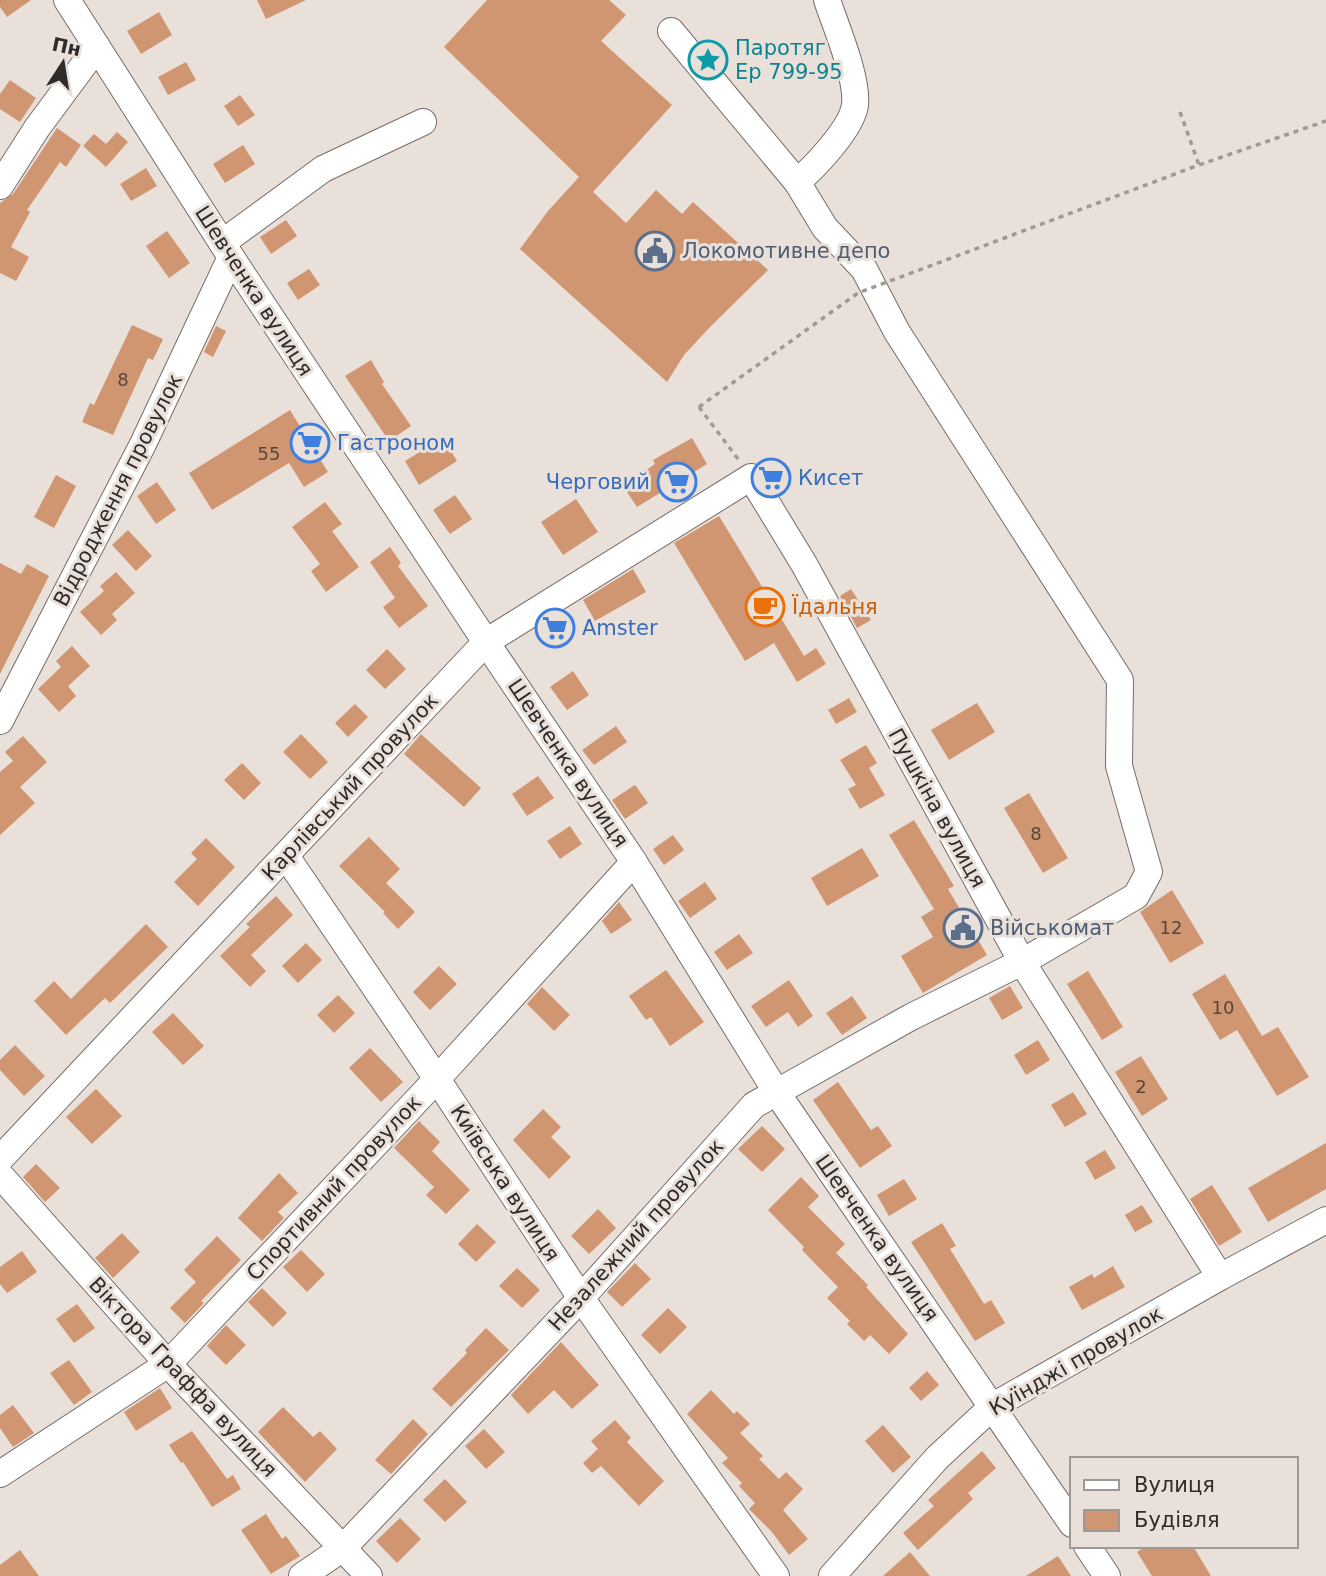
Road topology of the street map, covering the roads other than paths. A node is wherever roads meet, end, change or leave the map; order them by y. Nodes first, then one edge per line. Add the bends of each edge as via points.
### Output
1 (67, 0) edge
2 (827, 0) edge
3 (671, 31) dead end
4 (97, 47) junction
5 (423, 122) dead end
6 (797, 182) junction
7 (0, 186) edge
8 (227, 250) junction
9 (751, 477) joint
10 (486, 642) junction
11 (0, 721) edge
12 (286, 856) junction
13 (634, 862) junction
14 (1022, 962) junction
15 (437, 1079) junction
16 (776, 1093) junction
17 (0, 1159) edge
18 (0, 1175) edge
19 (1326, 1220) edge
20 (1220, 1277) junction
21 (581, 1298) junction
22 (168, 1364) junction
23 (993, 1406) junction
24 (0, 1474) edge
25 (1070, 1521) edge
26 (343, 1548) junction
27 (1088, 1548) edge
28 (302, 1576) edge
29 (369, 1576) edge
30 (776, 1576) edge
31 (832, 1576) edge
32 (1107, 1576) edge

1 - 4 street, Шевченка вулиця
2 - 6 street via 854,84 855,106 848,124
3 - 6 street, Незалежний провулок
4 - 7 street
4 - 8 street, Шевченка вулиця
5 - 8 street via 323,169
6 - 14 street, Незалежний провулок via 825,228 864,270 897,332 1119,680 1119,766 1149,872 1136,896
8 - 10 street, Шевченка вулиця
8 - 11 street, Відродження провулок via 144,444
9 - 10 street, Карлівський провулок
9 - 14 street, Пушкіна вулиця via 804,564
10 - 12 street, Карлівський провулок
10 - 13 street, Шевченка вулиця
12 - 15 street, Київська вулиця
12 - 17 street, Карлівський провулок
13 - 15 street, Спортивний провулок
13 - 16 street, Шевченка вулиця
14 - 16 street, Незалежний провулок via 911,1017
14 - 20 street, Пушкіна вулиця
15 - 21 street, Київська вулиця
15 - 22 street, Спортивний провулок
16 - 21 street, Незалежний провулок via 754,1105
16 - 23 street, Шевченка вулиця
18 - 22 street, Віктора Граффа вулиця
19 - 20 street, Куїнджі провулок
20 - 23 street, Куїнджі провулок
21 - 26 street, Незалежний провулок
21 - 30 street, Київська вулиця
22 - 24 street, Спортивний провулок
22 - 26 street, Віктора Граффа вулиця
23 - 25 street, Шевченка вулиця
23 - 31 street, Куїнджі провулок via 937,1458
26 - 28 street, Незалежний провулок
26 - 29 street, Віктора Граффа вулиця
27 - 32 street

